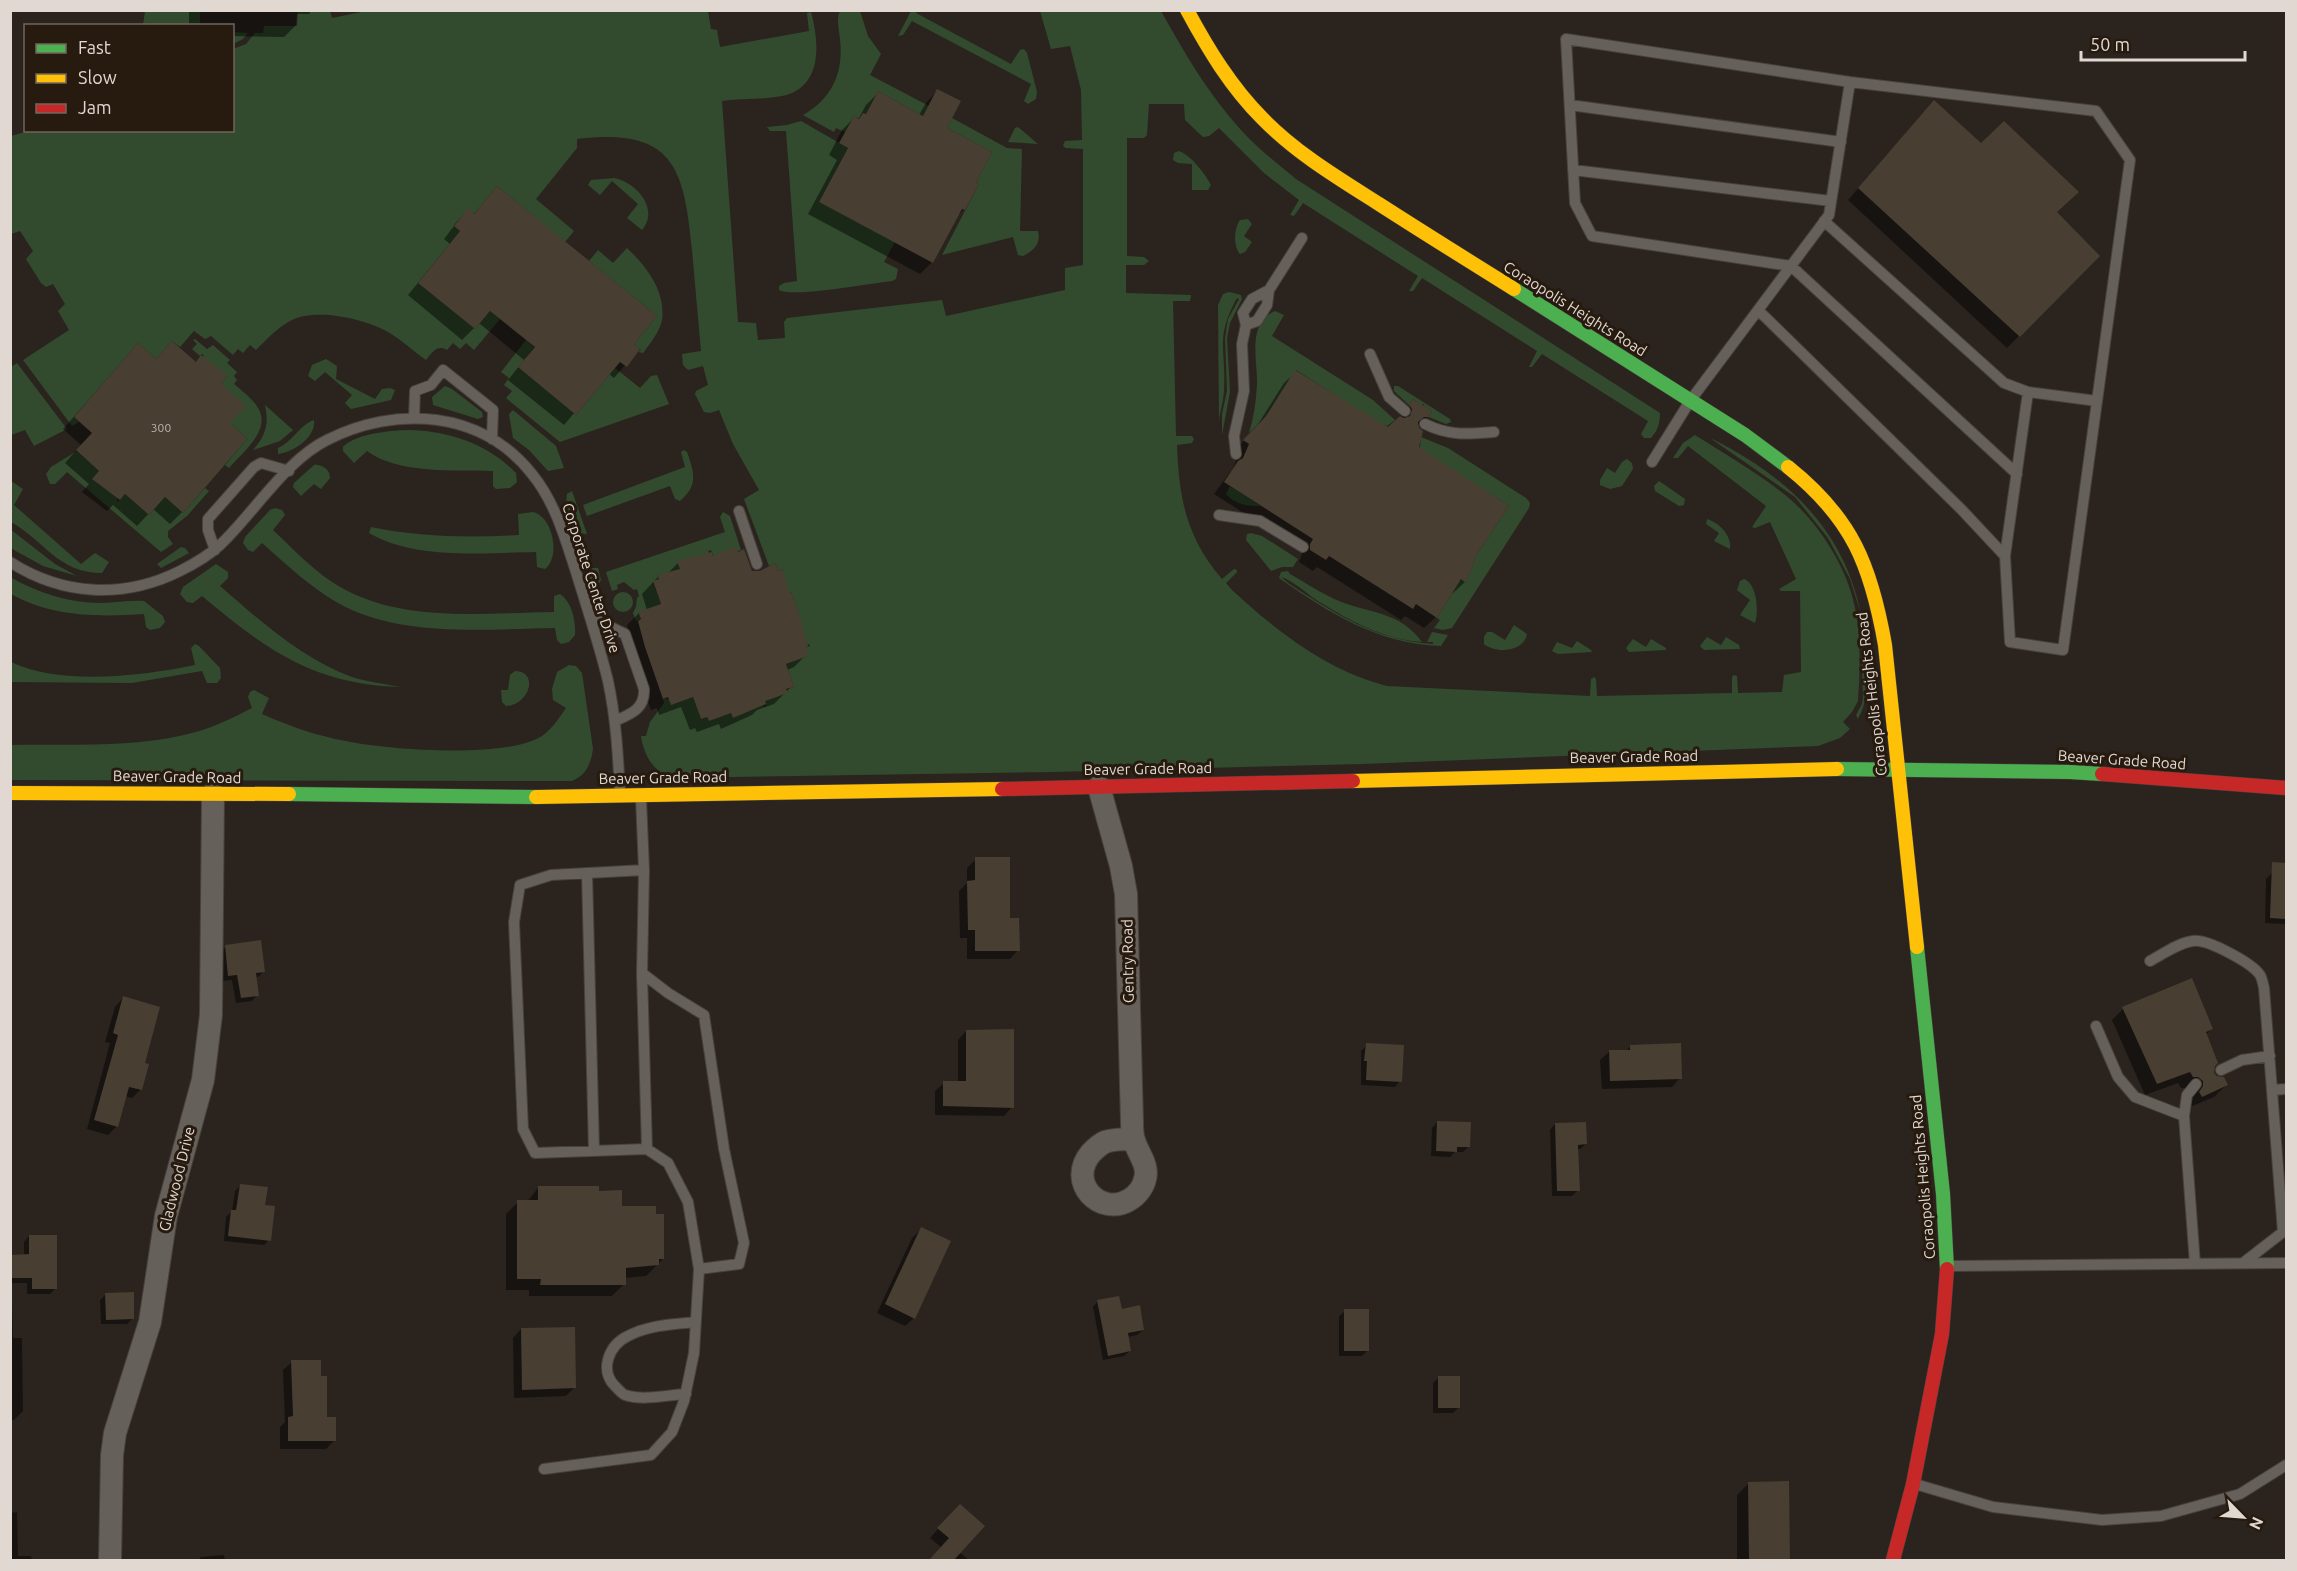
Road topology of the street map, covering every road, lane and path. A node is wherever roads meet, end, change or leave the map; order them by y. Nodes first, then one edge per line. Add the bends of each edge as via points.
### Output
1 (1187, 10) edge
2 (1850, 82) junction
3 (1570, 105) junction
4 (1841, 142) junction
5 (1573, 170) junction
6 (1831, 201) junction
7 (1824, 221) junction
8 (1302, 238) dead end
9 (1791, 266) junction
10 (1269, 291) junction
11 (1758, 310) junction
12 (1246, 325) junction
13 (1370, 354) dead end
14 (2028, 392) junction
15 (2097, 400) junction
16 (1690, 401) junction
17 (1405, 411) dead end
18 (414, 418) junction
19 (1425, 424) dead end
20 (1494, 432) dead end
21 (492, 439) junction
22 (1236, 454) dead end
23 (1652, 462) dead end
24 (289, 471) junction
25 (2017, 474) junction
26 (739, 511) dead end
27 (1219, 515) dead end
28 (1303, 547) dead end
29 (214, 550) junction
30 (2005, 556) junction
31 (10, 561) edge
32 (757, 564) dead end
33 (590, 617) junction
34 (615, 721) junction
35 (1897, 769) junction
36 (1099, 787) junction
37 (2286, 788) edge
38 (10, 793) edge
39 (213, 794) junction
40 (620, 795) junction
41 (641, 795) junction
42 (644, 870) junction
43 (587, 873) junction
44 (2150, 961) dead end
45 (642, 973) junction
46 (2096, 1026) dead end
47 (2270, 1056) junction
48 (2221, 1070) dead end
49 (2196, 1084) dead end
50 (2286, 1089) edge
51 (2272, 1090) junction
52 (2184, 1116) junction
53 (1133, 1138) dead end
54 (647, 1149) junction
55 (594, 1151) junction
56 (2285, 1232) edge
57 (2243, 1263) junction
58 (2286, 1263) edge
59 (2195, 1264) junction
60 (1947, 1266) junction
61 (699, 1269) junction
62 (696, 1322) junction
63 (686, 1394) junction
64 (2286, 1465) edge
65 (544, 1469) dead end
66 (1913, 1484) junction
67 (110, 1560) edge
68 (1893, 1560) edge

1 - 16 main road, Coraopolis Heights Road via 1244,98 1303,153
2 - 3 lane via 1566,39
2 - 4 lane
2 - 15 lane via 2096,111 2130,160
3 - 4 lane
3 - 5 lane
4 - 6 lane
5 - 6 lane
5 - 9 lane via 1575,203 1592,236
6 - 7 lane
7 - 9 lane
7 - 14 lane via 2004,383
8 - 10 lane
9 - 11 lane
9 - 25 lane
10 - 12 lane via 1267,305 1257,321
10 - 12 lane via 1252,299 1243,313
11 - 16 lane
11 - 30 lane
12 - 22 lane via 1242,344 1244,391 1234,436
13 - 17 lane via 1389,397
14 - 15 lane
14 - 25 lane
15 - 30 lane via 2063,650 2010,642
16 - 23 lane
16 - 35 main road, Coraopolis Heights Road via 1811,484 1855,542 1876,591 1882,618
18 - 21 lane, Corporate Center Drive via 444,421
18 - 21 lane via 415,391 431,385 443,370 493,410
18 - 24 lane, Corporate Center Drive via 381,420 346,430 320,443
19 - 20 lane via 1463,435
21 - 33 lane, Corporate Center Drive via 532,472 547,496 560,522
24 - 29 lane, Corporate Center Drive
24 - 29 lane via 266,464 254,466 208,519
25 - 30 lane
26 - 32 lane
27 - 28 lane via 1260,521
29 - 31 lane, Corporate Center Drive via 191,566 151,584 111,591 62,586
33 - 34 lane, Corporate Center Drive
33 - 34 lane via 625,634 644,689 640,707
34 - 40 lane, Corporate Center Drive
35 - 36 main road, Beaver Grade Road
35 - 37 main road, Beaver Grade Road via 2070,772
35 - 60 main road, Coraopolis Heights Road via 1942,1183
36 - 41 main road, Beaver Grade Road
36 - 53 street, Gentry Road via 1126,894
38 - 39 main road, Beaver Grade Road
39 - 40 main road, Beaver Grade Road
39 - 67 street, Gladwood Drive via 208,1047 203,1080 166,1216 150,1322 115,1433
40 - 41 main road, Beaver Grade Road
41 - 42 lane
42 - 43 lane
42 - 45 lane
43 - 55 lane
43 - 55 lane via 551,875 520,885 514,921 523,1129 535,1154
44 - 47 lane via 2195,940 2249,964 2260,975 2264,988
45 - 54 lane
45 - 61 lane via 704,1015 724,1149 744,1242 739,1264
46 - 52 lane via 2118,1077 2135,1097
47 - 48 lane via 2242,1060
47 - 51 lane
49 - 52 lane via 2187,1095
50 - 51 lane
51 - 56 lane
52 - 59 lane
54 - 55 lane
54 - 61 lane via 668,1163 688,1202
56 - 57 lane
57 - 58 lane
57 - 59 lane
59 - 60 lane
60 - 66 main road, Coraopolis Heights Road via 1942,1334
61 - 62 lane
62 - 63 lane
62 - 63 lane via 660,1326 627,1336 612,1349 606,1365 612,1383 624,1395
63 - 65 lane via 672,1432 651,1455
64 - 66 lane via 2240,1494 2161,1516 2102,1520 1993,1507
66 - 68 main road, Coraopolis Heights Road

